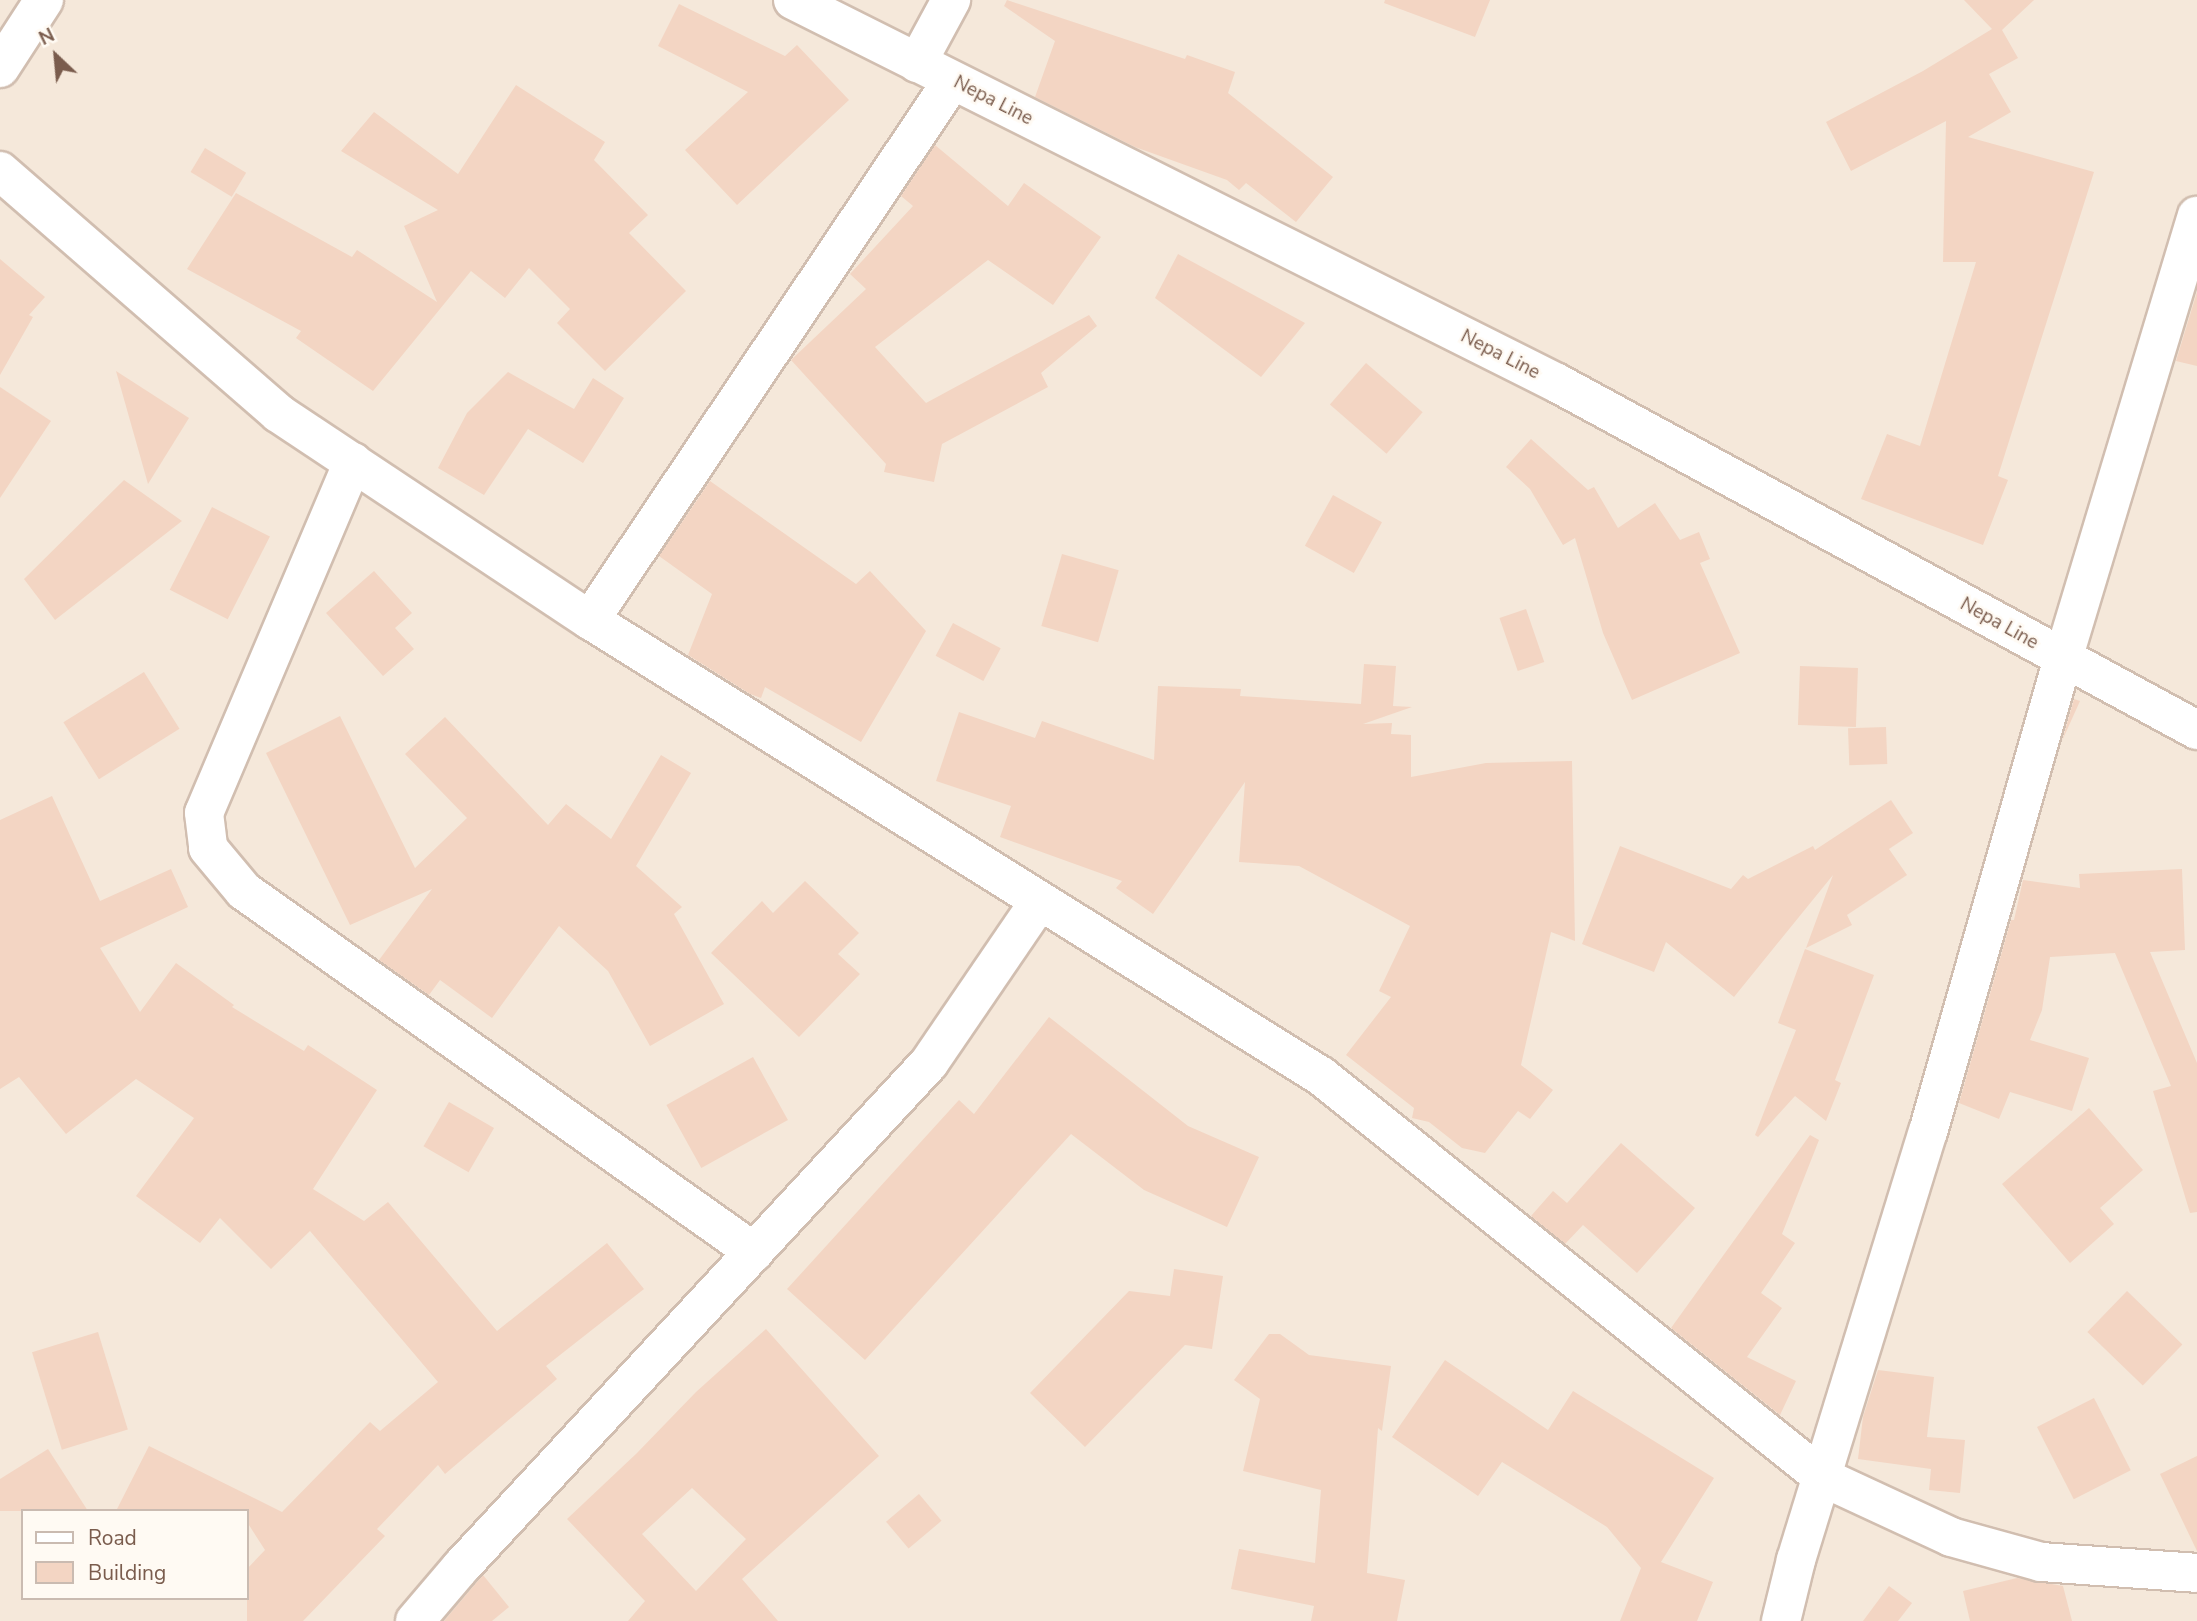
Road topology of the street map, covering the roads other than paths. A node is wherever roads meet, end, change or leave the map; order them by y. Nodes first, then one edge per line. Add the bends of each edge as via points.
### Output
1 (44, 0) edge
2 (793, 0) edge
3 (951, 0) edge
4 (917, 63) junction
5 (0, 68) edge
6 (952, 81) junction
7 (0, 171) edge
8 (2197, 216) edge
9 (353, 463) junction
10 (590, 620) junction
11 (2063, 659) junction
12 (2197, 730) edge
13 (1039, 902) junction
14 (754, 1252) junction
15 (1822, 1477) junction
16 (2197, 1573) edge
17 (415, 1621) edge
18 (1781, 1621) edge

1 - 5 street
2 - 4 street, Nepa Line
3 - 4 street
4 - 6 street, Nepa Line
6 - 10 street
6 - 11 street, Nepa Line via 1557,383
7 - 9 street via 278,413
8 - 11 street
9 - 10 street
9 - 14 street via 204,813 208,848 244,891
10 - 13 street
11 - 12 street, Nepa Line
11 - 15 street via 1928,1132
13 - 14 street via 929,1063
13 - 15 street via 1321,1076
14 - 17 street
15 - 16 street via 1951,1537 2041,1562
15 - 18 street

